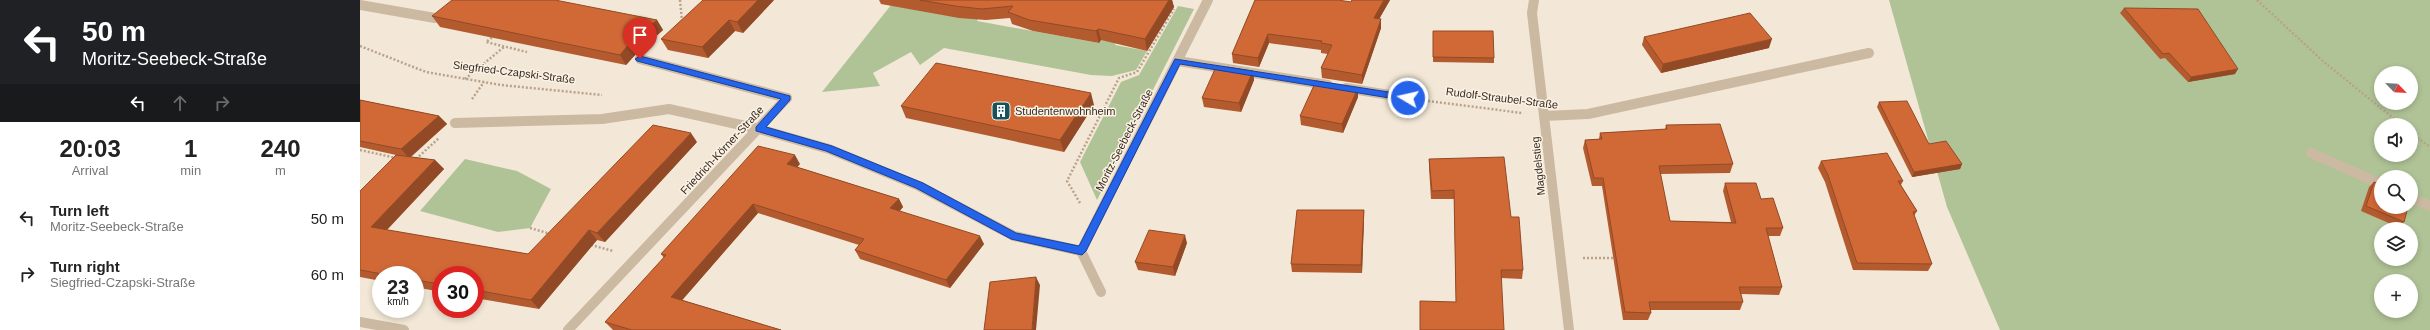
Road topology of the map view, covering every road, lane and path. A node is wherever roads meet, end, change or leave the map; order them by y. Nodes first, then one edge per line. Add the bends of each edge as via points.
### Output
1 (680, 0) edge
2 (1208, 0) edge
3 (1534, 0) edge
4 (2257, 0) edge
5 (360, 6) edge
6 (1174, 9) dead end
7 (435, 18) edge
8 (682, 21) edge
9 (498, 33) edge
10 (360, 46) edge
11 (504, 46) junction
12 (527, 52) dead end
13 (1869, 53) dead end
14 (640, 59) dead end
15 (1178, 61) junction
16 (465, 78) junction
17 (484, 82) junction
18 (608, 97) dead end
19 (1408, 98) joint
20 (1545, 116) junction
21 (2393, 118) edge
22 (455, 123) junction
23 (759, 129) junction
24 (2418, 138) edge
25 (2430, 147) edge
26 (360, 150) edge
27 (2311, 153) dead end
28 (403, 159) edge
29 (413, 161) edge
30 (2374, 181) edge
31 (2418, 201) edge
32 (2430, 206) edge
33 (1102, 209) junction
34 (530, 228) dead end
35 (553, 234) edge
36 (583, 243) edge
37 (1082, 251) junction
38 (636, 258) junction
39 (1561, 258) junction
40 (1621, 258) edge
41 (1101, 292) dead end
42 (360, 322) edge
43 (404, 330) edge
44 (568, 330) edge
45 (1569, 330) edge

1 - 8 path
2 - 15 street, Moritz-Seebeck-Straße
3 - 20 street, Magdelstieg via 1532,13
4 - 21 path via 2326,63
5 - 7 street
6 - 33 path via 1137,72 1119,78 1067,181 1081,205
9 - 11 path via 486,42
10 - 16 path, Siegfried-Czapski-Straße via 426,72
11 - 12 path
11 - 16 path
13 - 20 street, Rudolf-Straubel-Straße via 1588,114
14 - 23 street, Friedrich-Körner-Straße via 787,98
15 - 19 street
15 - 33 street, Moritz-Seebeck-Straße
16 - 17 path, Siegfried-Czapski-Straße
17 - 18 path, Siegfried-Czapski-Straße
17 - 22 path
19 - 20 path, Rudolf-Straubel-Straße
20 - 39 street, Magdelstieg
22 - 23 street via 602,119 669,109
22 - 29 path
23 - 37 street via 828,149 919,186 1014,236
23 - 38 street, Friedrich-Körner-Straße
24 - 25 path
26 - 28 path
27 - 30 street
31 - 32 street
33 - 37 street, Moritz-Seebeck-Straße
34 - 35 path
36 - 38 path
37 - 41 street
38 - 44 street, Friedrich-Körner-Straße
39 - 40 path
39 - 45 street, Magdelstieg
42 - 43 street

